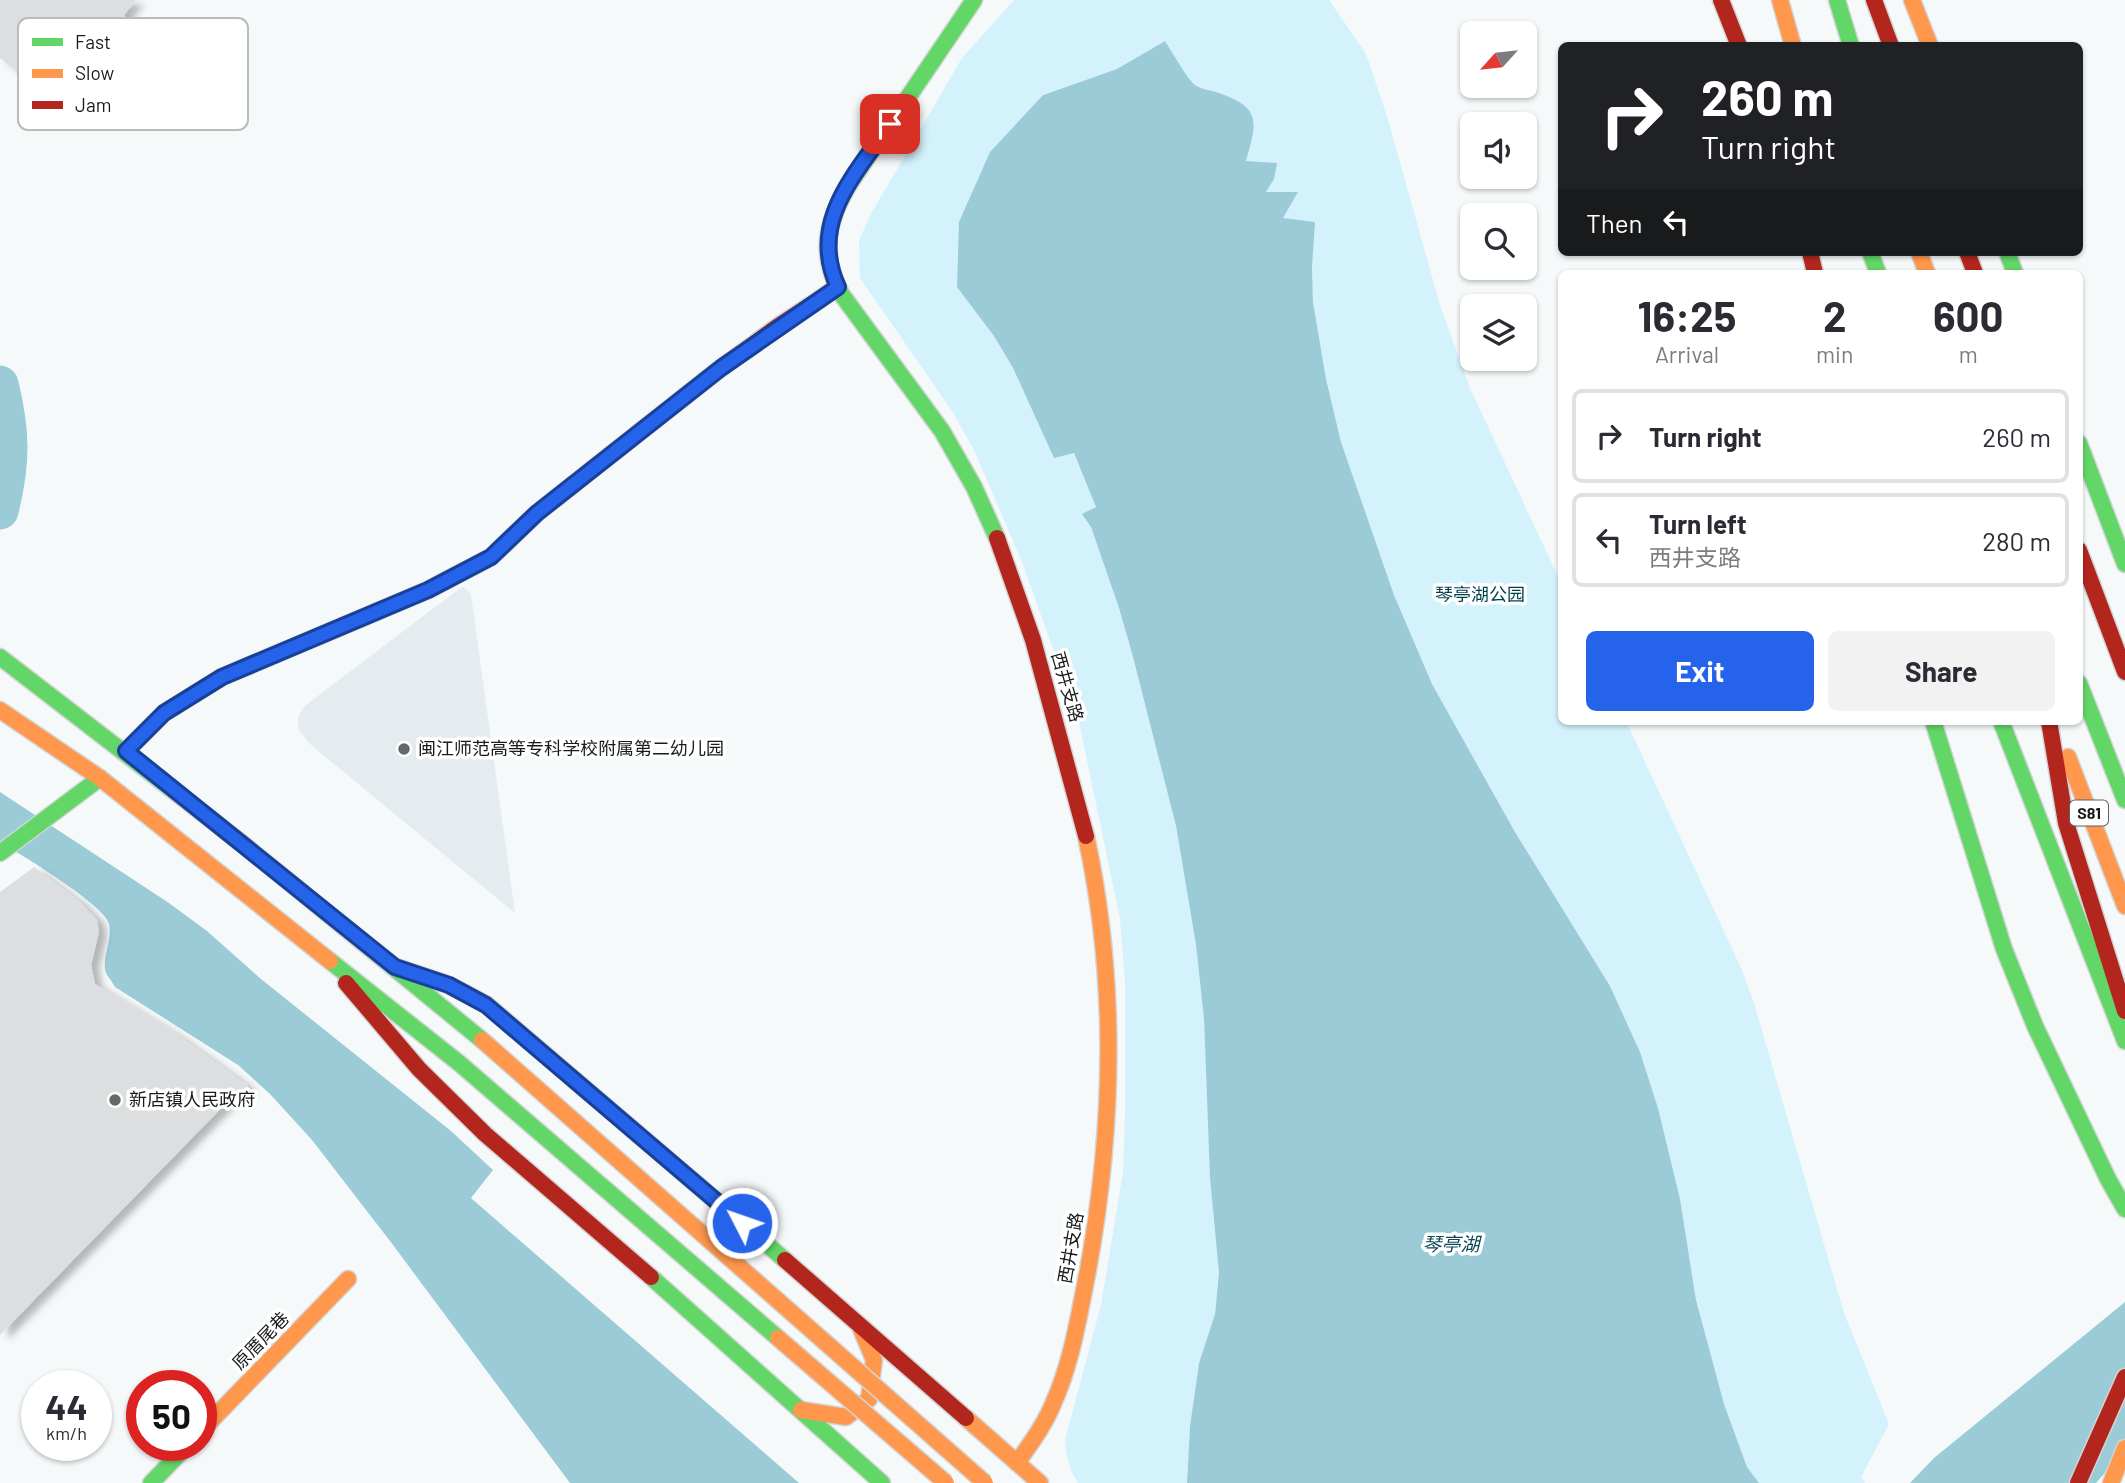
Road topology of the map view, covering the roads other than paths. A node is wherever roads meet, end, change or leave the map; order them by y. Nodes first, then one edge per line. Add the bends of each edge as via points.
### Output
1 (974, 0) edge
2 (1721, 0) edge
3 (1780, 0) edge
4 (1837, 0) edge
5 (1874, 0) edge
6 (1912, 0) edge
7 (1737, 42) edge
8 (1792, 42) edge
9 (1851, 42) edge
10 (1890, 42) edge
11 (1928, 42) edge
12 (838, 287) junction
13 (2083, 454) edge
14 (2083, 561) edge
15 (2125, 564) edge
16 (0, 657) edge
17 (2125, 672) edge
18 (2083, 682) edge
19 (2083, 692) edge
20 (0, 710) edge
21 (1934, 725) edge
22 (2003, 725) edge
23 (2052, 725) edge
24 (2053, 725) edge
25 (126, 751) junction
26 (2125, 768) edge
27 (100, 778) junction
28 (2125, 800) edge
29 (4, 850) edge
30 (2125, 905) edge
31 (322, 954) junction
32 (395, 967) junction
33 (2125, 1011) edge
34 (2125, 1041) edge
35 (2125, 1209) edge
36 (348, 1279) dead end
37 (858, 1322) junction
38 (2125, 1377) edge
39 (801, 1410) junction
40 (217, 1414) edge
41 (2125, 1448) edge
42 (172, 1461) edge
43 (1017, 1463) junction
44 (1031, 1480) edge
45 (151, 1483) edge
46 (882, 1483) edge
47 (946, 1483) edge
48 (985, 1483) edge
49 (2078, 1483) edge
50 (2111, 1483) edge

1 - 12 main road, 西井支路 via 838,204 827,247
2 - 7 main road
3 - 8 main road
4 - 9 main road
5 - 10 main road
6 - 11 main road
12 - 25 main road via 721,368 537,513 491,557 428,590 222,677 164,713
12 - 43 main road, 西井支路 via 932,415 991,523 1059,731 1084,827 1103,939 1111,1051 1109,1127 1095,1236 1062,1381 1044,1423
13 - 15 main road
14 - 17 main road
16 - 25 main road
18 - 26 main road
19 - 28 main road, S81
20 - 27 main road
21 - 35 main road via 2004,949 2035,1026
22 - 34 main road
23 - 33 main road via 2066,823
24 - 30 main road, S81
25 - 32 main road
27 - 29 main road
27 - 31 main road
31 - 39 main road via 419,1069 485,1134
31 - 47 main road, bridge via 459,1063
32 - 37 main road via 449,985 486,1005
32 - 48 main road, bridge
36 - 40 main road, 原厝尾巷
37 - 39 main road via 874,1360 869,1399 846,1417
37 - 43 main road
38 - 49 main road
39 - 46 main road
41 - 50 main road
42 - 45 main road
43 - 44 main road

